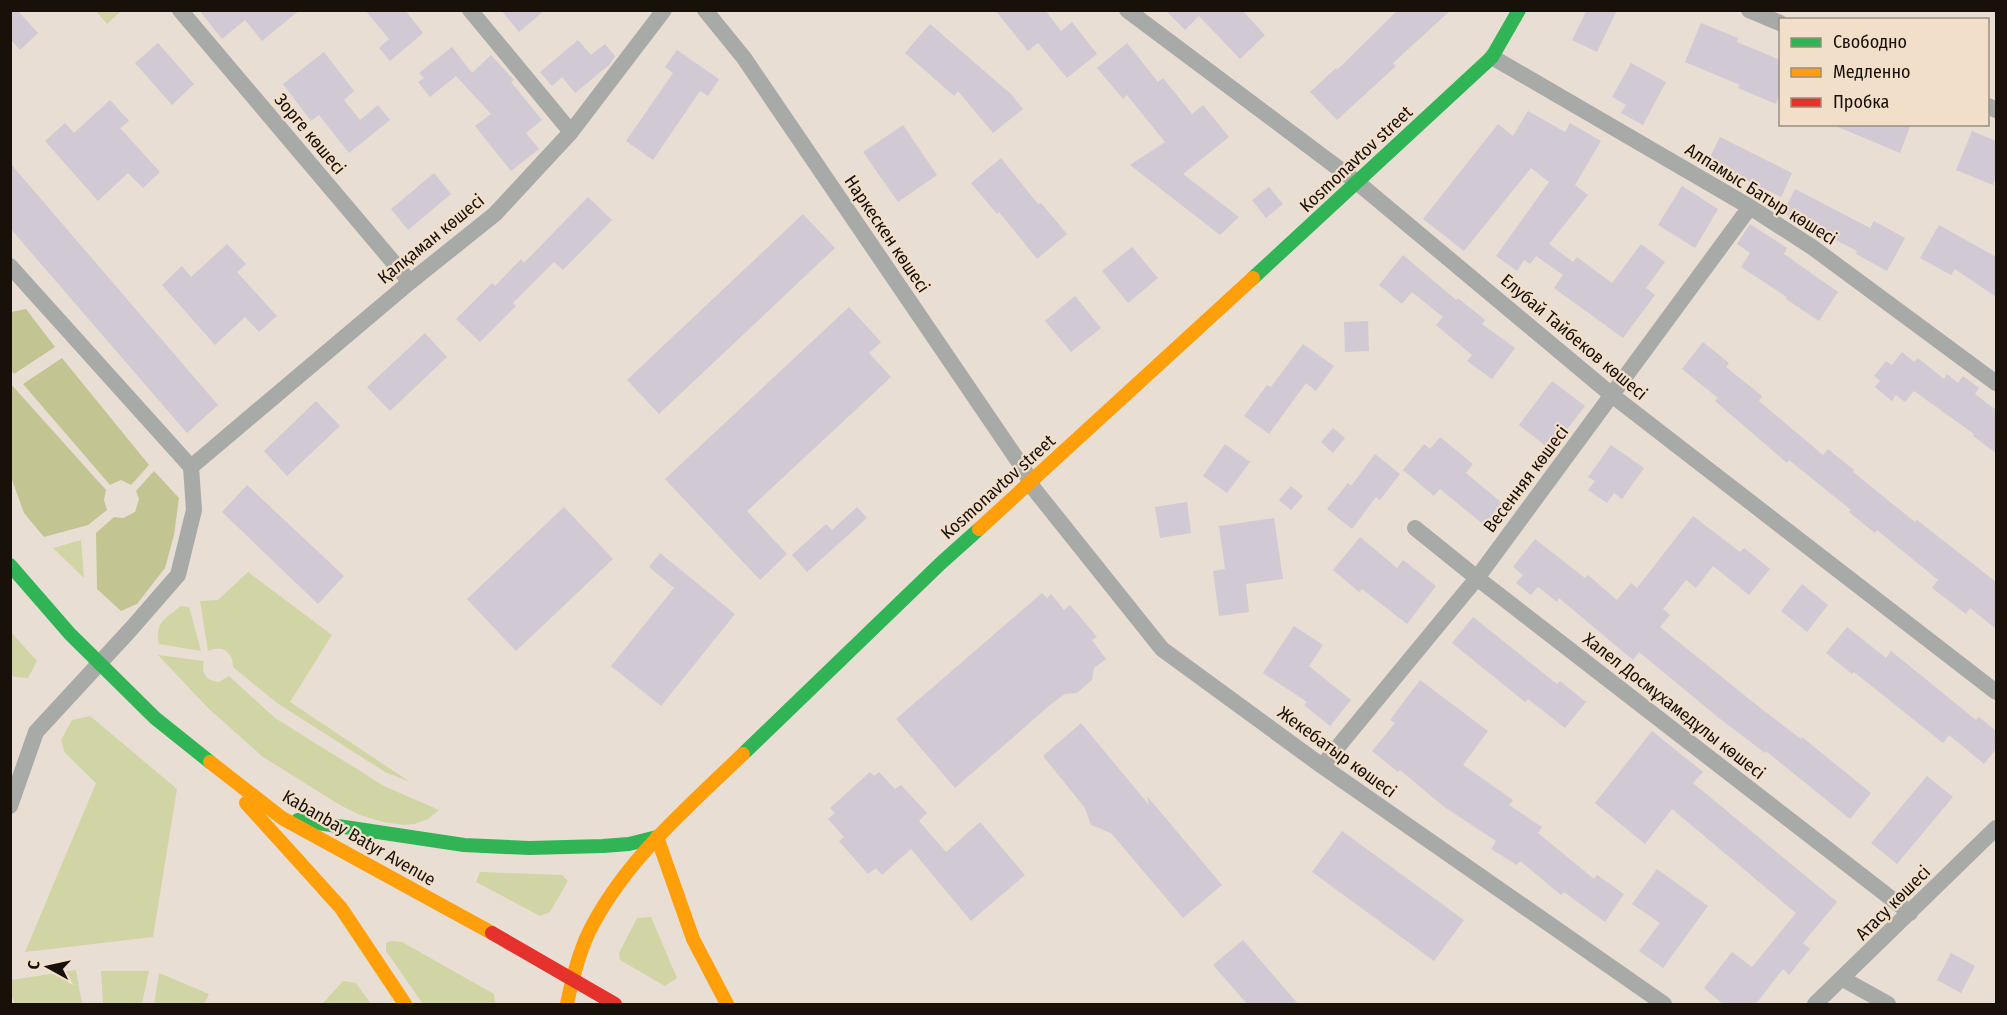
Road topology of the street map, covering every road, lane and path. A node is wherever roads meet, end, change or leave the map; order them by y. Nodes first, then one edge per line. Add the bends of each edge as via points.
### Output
1 (180, 10) edge
2 (470, 10) edge
3 (663, 10) edge
4 (705, 10) edge
5 (1127, 10) edge
6 (1519, 10) edge
7 (1749, 10) edge
8 (1779, 23) edge
9 (1492, 57) junction
10 (571, 132) junction
11 (1358, 183) junction
12 (1750, 207) junction
13 (10, 266) edge
14 (410, 282) junction
15 (1996, 383) edge
16 (1613, 396) junction
17 (191, 467) junction
18 (1030, 484) junction
19 (1415, 528) dead end
20 (10, 565) edge
21 (1477, 578) junction
22 (100, 663) junction
23 (1996, 692) edge
24 (205, 757) junction
25 (1322, 766) junction
26 (10, 806) edge
27 (282, 818) junction
28 (1996, 828) edge
29 (657, 837) junction
30 (1910, 913) junction
31 (571, 978) junction
32 (1843, 979) junction
33 (405, 1005) edge
34 (567, 1005) edge
35 (615, 1005) edge
36 (727, 1005) edge
37 (1664, 1005) edge
38 (1815, 1005) edge
39 (1888, 1005) edge

1 - 14 street, Зорге көшесі
2 - 10 street
3 - 10 street, Қалқаман көшесі
4 - 18 street, Наркескен көшесі via 744,58 1026,471
5 - 11 street, Елубай Тайбеков көшесі
6 - 9 street
7 - 8 street
9 - 11 street, Kosmonavtov street
9 - 12 street, Алпамыс Батыр көшесі
10 - 14 street, Қалқаман көшесі via 495,214
11 - 16 street, Елубай Тайбеков көшесі
11 - 18 street, Kosmonavtov street
12 - 15 street, Алпамыс Батыр көшесі via 1812,247
12 - 16 street, Весенняя көшесі
13 - 17 street
14 - 17 street, Қалқаман көшесі
16 - 21 street, Весенняя көшесі
16 - 23 street, Елубай Тайбеков көшесі
17 - 22 street via 194,510 178,575
18 - 25 street, Жекебатыр көшесі via 1162,649
18 - 29 street, Kosmonavtov street via 941,563
19 - 21 street, Халел Досмұхамедұлы көшесі
20 - 22 street, Kabanbay Batyr Avenue
21 - 25 street, Весенняя көшесі
21 - 30 street, Халел Досмұхамедұлы көшесі
22 - 24 street, Kabanbay Batyr Avenue via 155,718
22 - 26 street via 36,732
24 - 27 street, Kabanbay Batyr Avenue
24 - 33 street via 341,908
25 - 37 street, Жекебатыр көшесі
27 - 29 street via 464,845 603,846
27 - 31 street, Kabanbay Batyr Avenue
28 - 30 street, Атасу көшесі
29 - 31 street, Kosmonavtov street via 601,910 586,936
29 - 36 street via 693,939
30 - 32 street, Атасу көшесі
31 - 34 street, Kosmonavtov street
31 - 35 street, Kabanbay Batyr Avenue
32 - 38 street, Атасу көшесі
32 - 39 street

